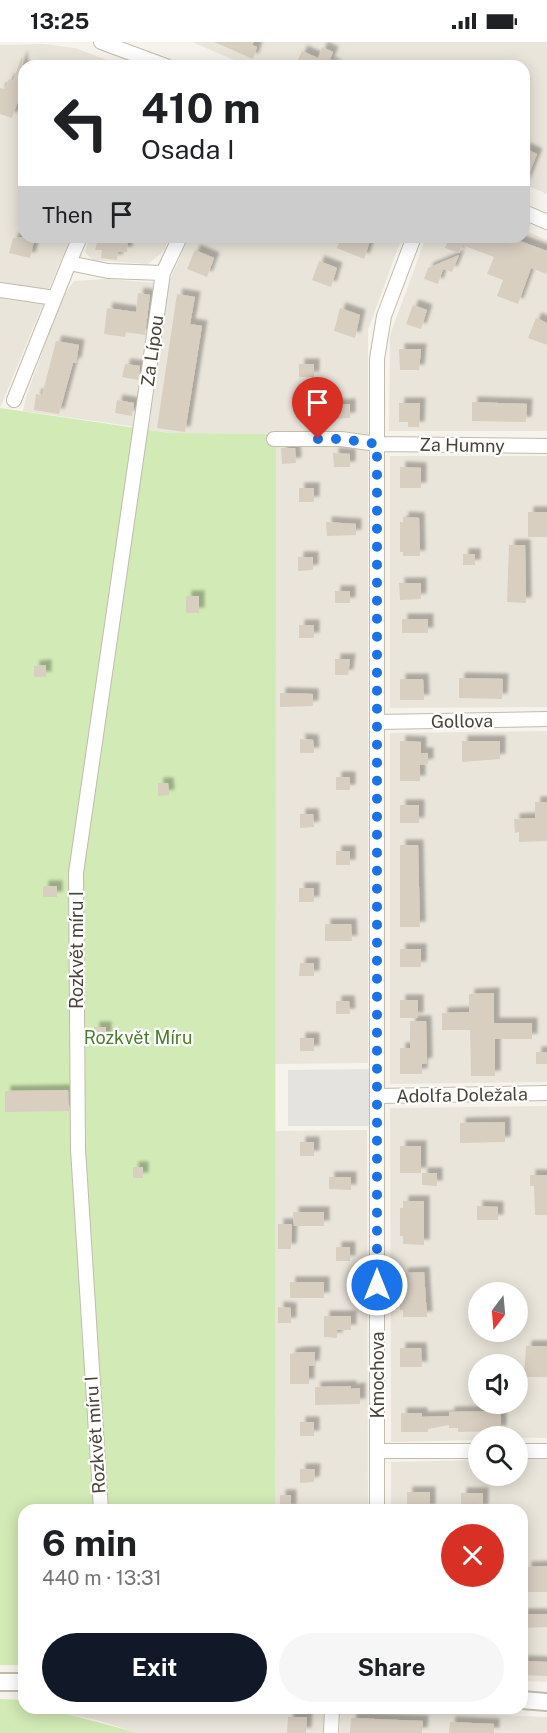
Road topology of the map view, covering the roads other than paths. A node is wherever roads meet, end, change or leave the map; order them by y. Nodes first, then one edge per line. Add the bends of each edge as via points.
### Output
1 (101, 42) edge
2 (150, 60) edge
3 (530, 215) edge
4 (547, 222) edge
5 (77, 243) edge
6 (177, 243) edge
7 (412, 243) edge
8 (69, 263) junction
9 (163, 273) junction
10 (0, 290) edge
11 (54, 298) junction
12 (14, 400) dead end
13 (142, 429) joint
14 (274, 439) dead end
15 (377, 444) junction
16 (547, 446) edge
17 (547, 719) edge
18 (377, 722) junction
19 (547, 1093) edge
20 (377, 1096) junction
21 (377, 1451) junction
22 (468, 1451) edge
23 (528, 1451) edge
24 (547, 1451) edge
25 (101, 1504) edge
26 (377, 1504) edge
27 (0, 1682) edge
28 (18, 1682) edge
29 (528, 1700) edge
30 (547, 1701) edge
31 (332, 1714) edge
32 (331, 1733) edge

1 - 2 street
3 - 4 street
5 - 8 street
6 - 9 street, Za Lípou
7 - 15 street, Kmochova via 380,333
8 - 9 street via 108,271
8 - 11 street
9 - 13 street, Za Lípou
10 - 11 street
11 - 12 street
13 - 25 street, Rozkvět míru I via 76,873 78,1149
14 - 15 street, Za Humny via 341,439
15 - 16 street, Za Humny
15 - 18 street, Kmochova
17 - 18 street, Gollova
18 - 20 street, Kmochova
19 - 20 street, Adolfa Doležala
20 - 21 street, Kmochova
21 - 22 street
21 - 26 street, Kmochova
23 - 24 street
27 - 28 street
29 - 30 street
31 - 32 street

